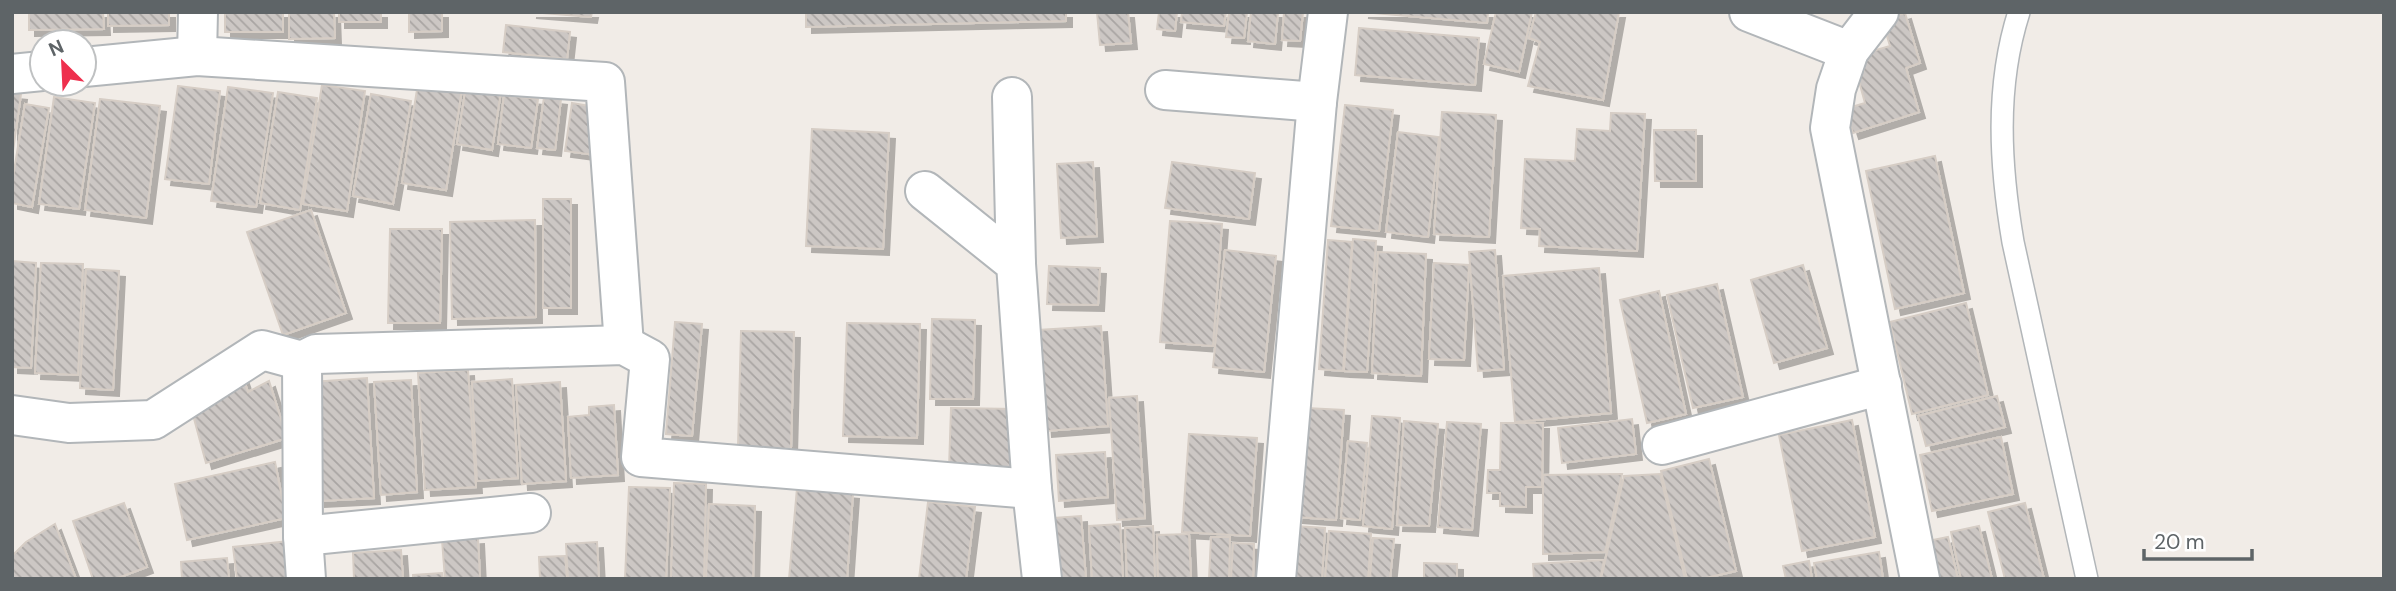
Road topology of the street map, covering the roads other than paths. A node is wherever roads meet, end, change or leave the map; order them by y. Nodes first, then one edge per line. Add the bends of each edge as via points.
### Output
1 (198, 12) edge
2 (1328, 12) edge
3 (1749, 12) edge
4 (1879, 12) edge
5 (2019, 12) edge
6 (1849, 51) junction
7 (197, 56) junction
8 (98, 66) edge
9 (1165, 90) dead end
10 (1013, 97) dead end
11 (1317, 102) junction
12 (925, 191) dead end
13 (1016, 264) junction
14 (624, 345) junction
15 (302, 361) junction
16 (1882, 385) junction
17 (12, 415) edge
18 (1662, 445) dead end
19 (1032, 489) junction
20 (531, 513) dead end
21 (303, 537) junction
22 (306, 579) edge
23 (1042, 579) edge
24 (1276, 579) edge
25 (1920, 579) edge
26 (2087, 579) edge

1 - 7 street
2 - 11 street
3 - 6 street
4 - 6 street
5 - 26 lane via 2002,103 2004,186
6 - 16 street via 1836,89 1830,128
7 - 8 street
7 - 14 street via 605,82
9 - 11 street
10 - 13 street
11 - 24 street
12 - 13 street
13 - 19 street
14 - 15 street via 316,354
14 - 19 street via 650,359 641,457
15 - 17 street via 262,350 153,420 69,423
15 - 21 street
16 - 18 street
16 - 25 street
19 - 23 street
20 - 21 street
21 - 22 street

